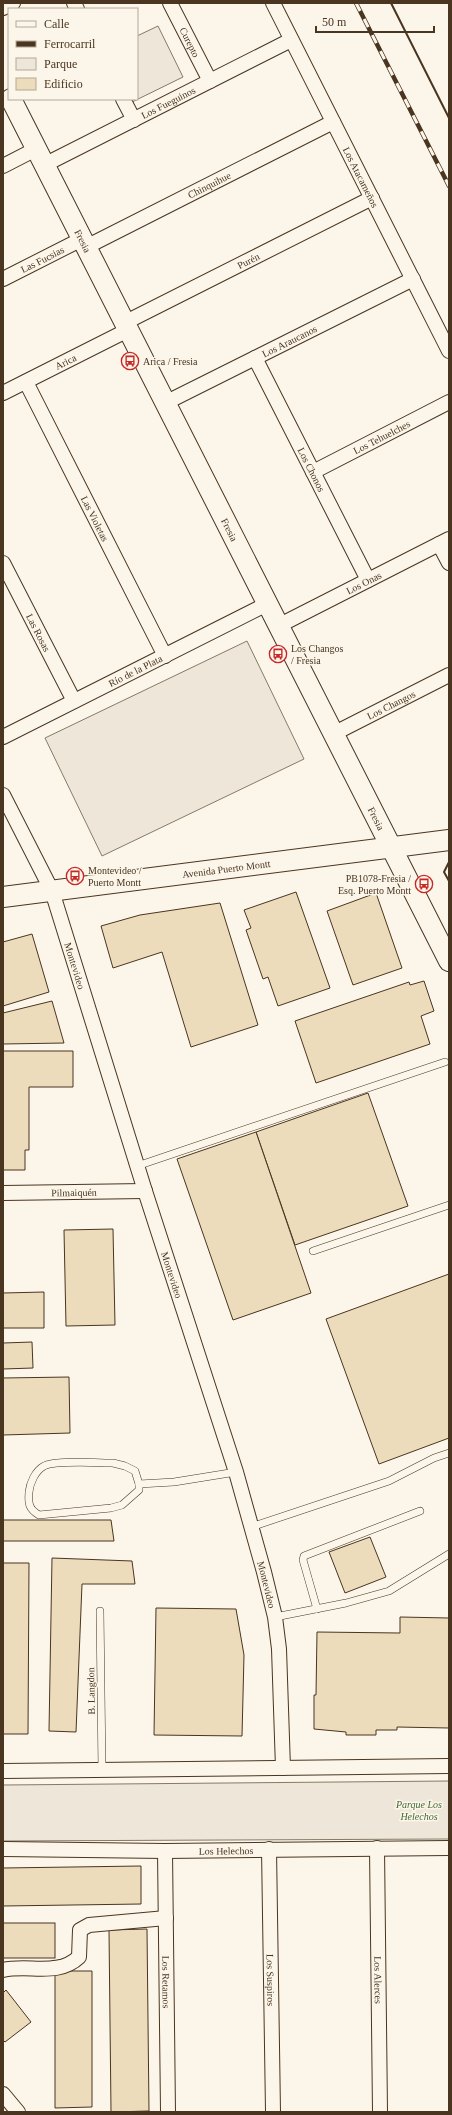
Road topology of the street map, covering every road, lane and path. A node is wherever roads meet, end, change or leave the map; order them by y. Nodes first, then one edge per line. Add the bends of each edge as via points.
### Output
1 (13, 3) edge
2 (170, 3) edge
3 (273, 3) edge
4 (3, 8) edge
5 (291, 40) junction
6 (210, 81) junction
7 (3, 84) edge
8 (8, 94) edge
9 (12, 100) edge
10 (124, 100) edge
11 (134, 120) junction
12 (333, 122) junction
13 (40, 157) junction
14 (3, 166) edge
15 (372, 198) junction
16 (84, 243) junction
17 (3, 279) edge
18 (413, 279) junction
19 (126, 326) junction
20 (449, 351) edge
21 (255, 358) junction
22 (26, 382) junction
23 (3, 393) edge
24 (449, 402) edge
25 (165, 403) junction
26 (313, 472) junction
27 (444, 541) edge
28 (449, 562) edge
29 (3, 564) edge
30 (368, 580) junction
31 (267, 604) junction
32 (278, 626) junction
33 (165, 656) junction
34 (449, 675) edge
35 (74, 701) junction
36 (333, 734) junction
37 (3, 737) edge
38 (3, 795) edge
39 (449, 840) edge
40 (391, 848) junction
41 (52, 891) junction
42 (3, 897) edge
43 (449, 961) edge
44 (444, 1062) dead end
45 (137, 1166) junction
46 (145, 1191) junction
47 (3, 1193) edge
48 (449, 1205) edge
49 (313, 1251) dead end
50 (449, 1453) edge
51 (236, 1472) junction
52 (139, 1484) junction
53 (420, 1511) dead end
54 (251, 1527) junction
55 (449, 1554) edge
56 (317, 1609) junction
57 (100, 1611) dead end
58 (275, 1617) junction
59 (449, 1766) edge
60 (282, 1768) junction
61 (102, 1770) junction
62 (3, 1771) edge
63 (377, 1848) junction
64 (449, 1848) edge
65 (3, 1849) edge
66 (269, 1849) junction
67 (165, 1851) junction
68 (166, 1918) junction
69 (3, 1970) edge
70 (3, 2094) edge
71 (18, 2112) edge
72 (168, 2112) edge
73 (273, 2112) edge
74 (380, 2112) edge

1 - 4 street
2 - 6 street, Curepto
3 - 5 street, Los Atacameños
5 - 6 street, Los Fueguinos
5 - 12 street, Los Atacameños
6 - 11 street, Los Fueguinos
7 - 8 street
9 - 13 street, Fresia
10 - 11 street
11 - 13 street, Los Fueguinos
12 - 15 street, Los Atacameños
12 - 16 street, Chinquihue
13 - 14 street, Los Fueguinos
13 - 16 street, Fresia
15 - 18 street, Los Atacameños
15 - 19 street, Purén
16 - 17 street, Las Fucsias
16 - 19 street, Fresia
18 - 20 street, Los Atacameños
18 - 21 street, Los Araucanos
19 - 22 street, Arica
19 - 25 street, Fresia
21 - 25 street, Los Araucanos
21 - 26 street, Los Chonos
22 - 23 street, Arica
22 - 33 street, Las Violetas
24 - 26 street, Los Tehuelches
25 - 31 street, Fresia
26 - 30 street, Los Chonos
27 - 28 street
27 - 30 street, Los Onas
29 - 35 street, Las Rosas
30 - 32 street, Los Onas
31 - 32 street, Fresia
31 - 33 street, Río de la Plata
32 - 36 street, Fresia
33 - 35 street, Río de la Plata
34 - 36 street, Los Changos
35 - 37 street, Río de la Plata
36 - 40 street, Fresia
38 - 41 street, Montevideo
39 - 40 street, Avenida Puerto Montt
40 - 41 street, Avenida Puerto Montt
40 - 43 street, Fresia
41 - 42 street, Avenida Puerto Montt
41 - 45 street, Montevideo
44 - 45 lane
45 - 46 street, Montevideo
46 - 47 street, Pilmaiquén
46 - 51 street, Montevideo
48 - 49 lane
50 - 54 lane via 389,1481
51 - 52 lane via 174,1482
51 - 54 street, Montevideo
52 - 52 lane via 139,1490 131,1499 110,1508 39,1515 31,1510 28,1503 29,1486 34,1476 44,1466 54,1464 113,1463 135,1471
53 - 56 lane via 304,1556
54 - 58 street, Montevideo
55 - 56 lane via 389,1591
56 - 58 lane
57 - 61 lane, B. Langdon
58 - 60 street, Montevideo via 280,1661
59 - 60 street
60 - 61 street
61 - 62 street
63 - 64 street, Los Helechos
63 - 66 street, Los Helechos
63 - 74 street, Los Alerces
65 - 67 street, Los Helechos
66 - 67 street, Los Helechos
66 - 73 street, Los Suspiros
67 - 68 street, Los Retamos
68 - 69 street via 88,1925 80,1930 79,1957 71,1965 51,1969
68 - 72 street, Los Retamos
70 - 71 street

